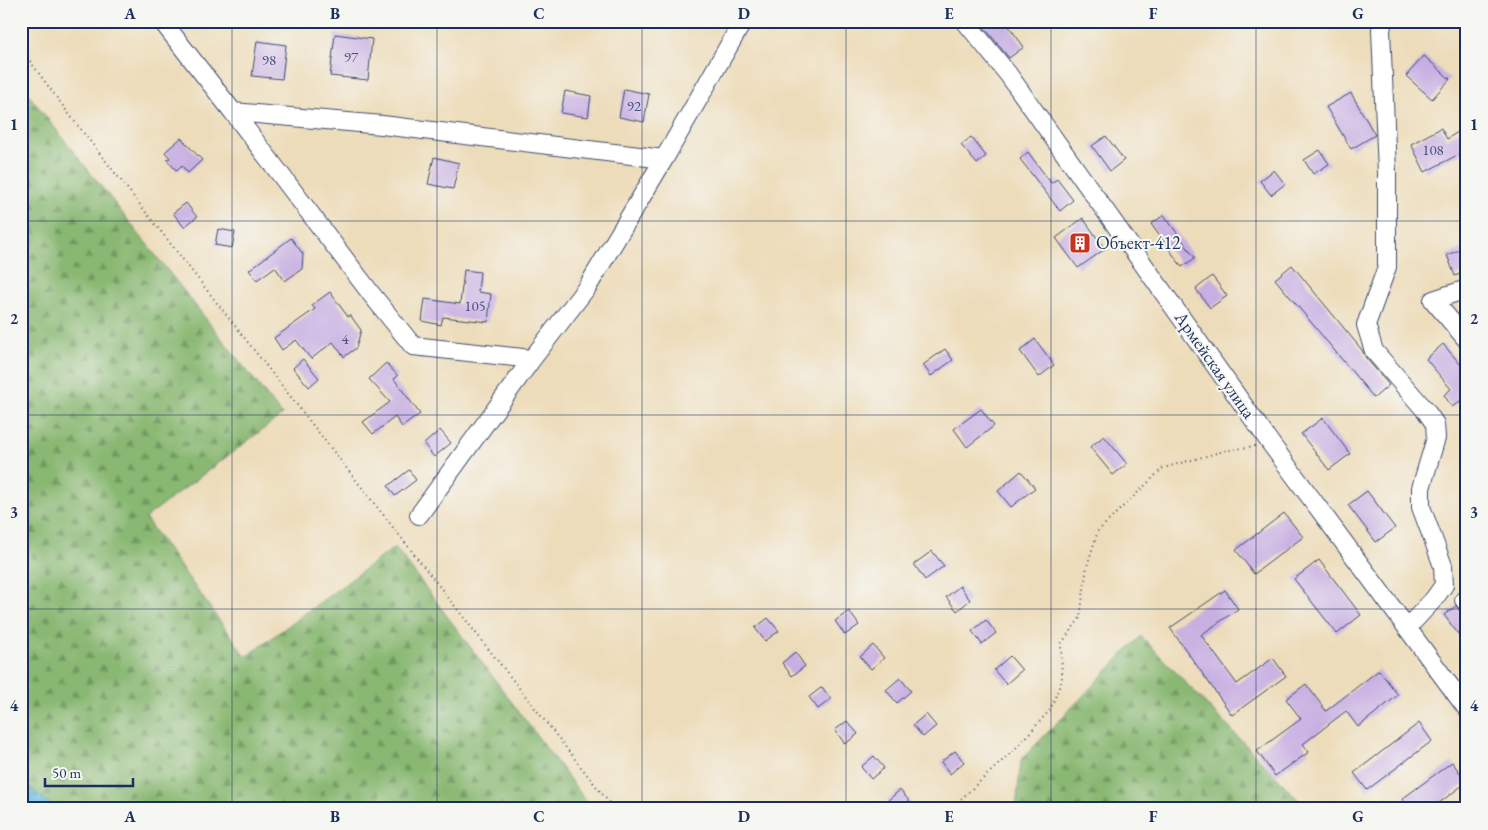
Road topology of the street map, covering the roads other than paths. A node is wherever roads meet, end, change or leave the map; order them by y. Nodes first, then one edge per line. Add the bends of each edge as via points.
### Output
1 (162, 21) edge
2 (743, 21) edge
3 (965, 21) edge
4 (1380, 24) edge
5 (232, 112) junction
6 (664, 159) junction
7 (1467, 289) edge
8 (1467, 340) edge
9 (532, 359) junction
10 (419, 515) dead end
11 (1407, 628) junction
12 (1467, 709) edge

1 - 5 street
2 - 6 street
3 - 11 street, Армейская улица via 1008,74 1271,444
4 - 11 street via 1387,172 1386,267 1366,326 1374,351 1435,424 1436,438 1421,488 1421,507 1443,566 1444,585
5 - 6 street via 382,125
5 - 9 street via 414,346
6 - 9 street via 588,286
7 - 8 street via 1433,300
9 - 10 street
11 - 12 street, Армейская улица

